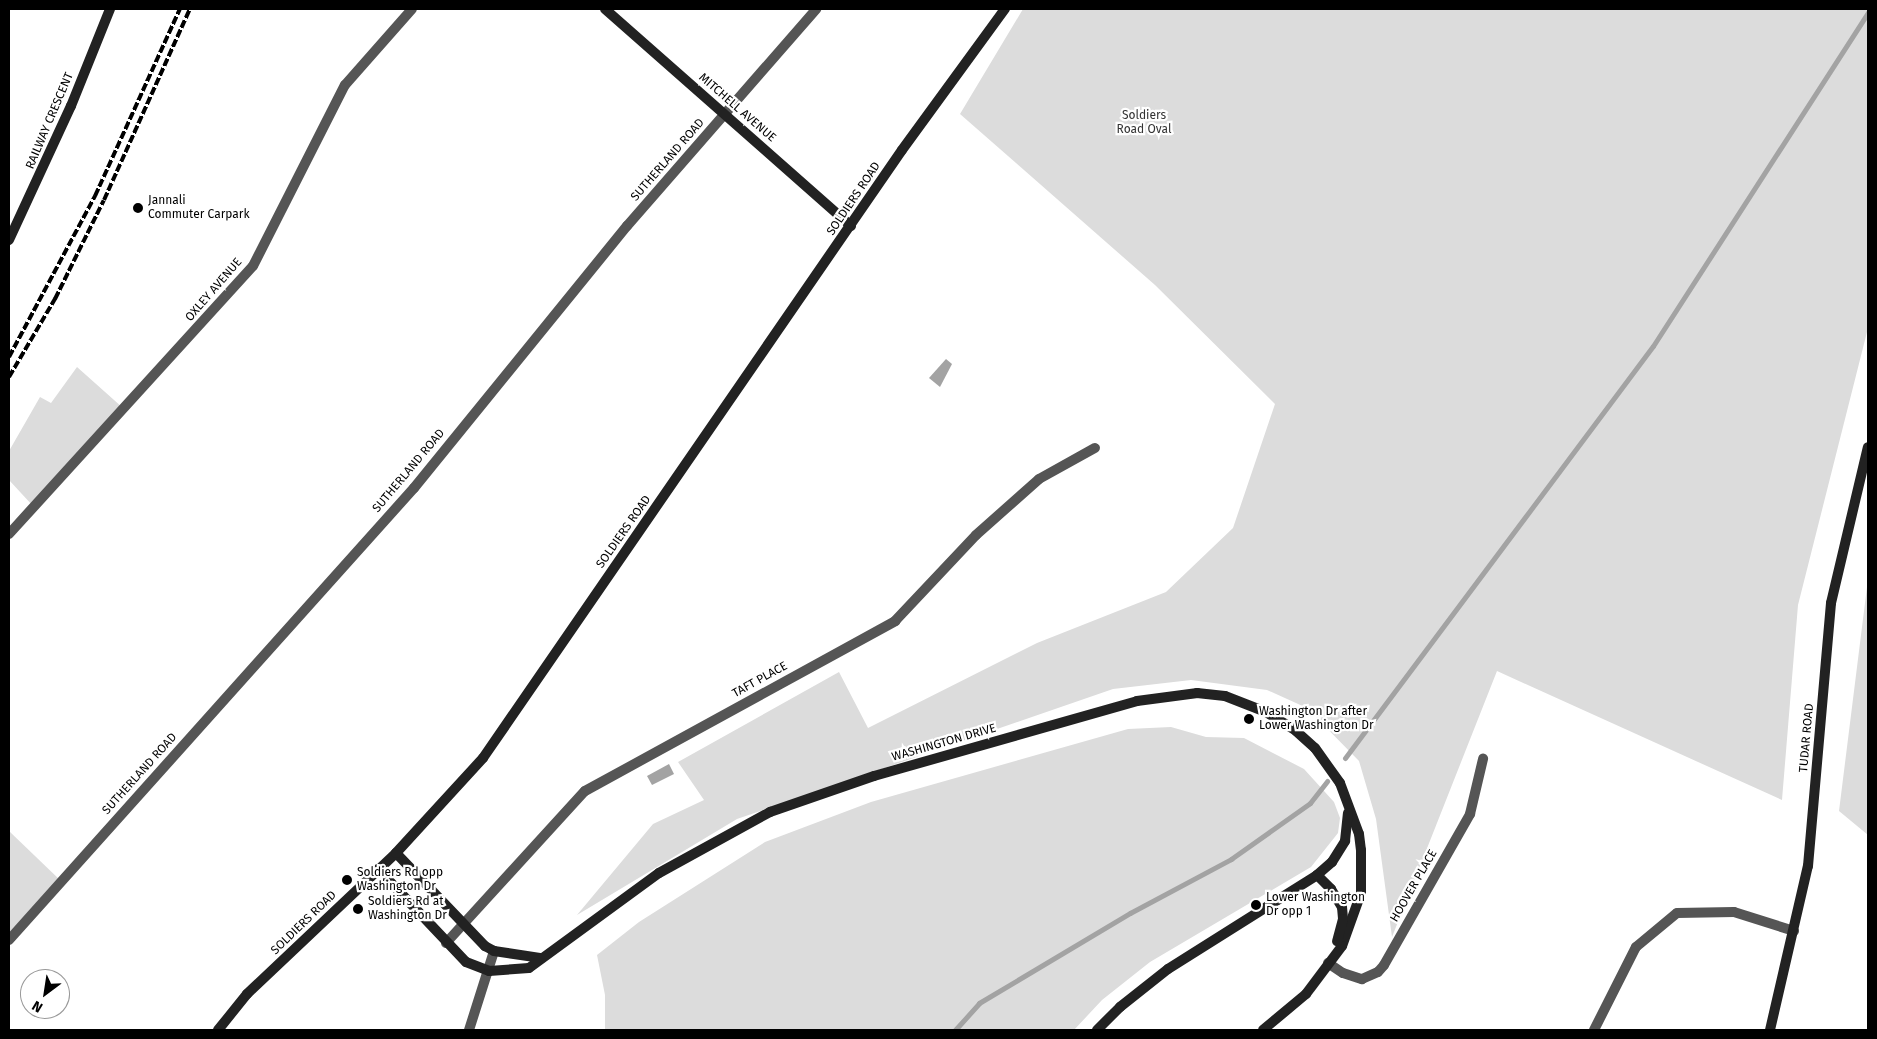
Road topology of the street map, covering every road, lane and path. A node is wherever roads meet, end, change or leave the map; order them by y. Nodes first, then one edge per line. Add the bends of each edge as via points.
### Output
1 (110, 9) edge
2 (412, 9) edge
3 (605, 9) edge
4 (816, 9) edge
5 (1005, 9) edge
6 (726, 114) junction
7 (851, 226) junction
8 (9, 240) edge
9 (1868, 447) edge
10 (1095, 448) dead end
11 (9, 534) edge
12 (1483, 759) dead end
13 (1348, 807) junction
14 (396, 853) junction
15 (378, 869) junction
16 (1317, 875) junction
17 (464, 926) junction
18 (1794, 931) junction
19 (9, 940) edge
20 (446, 943) junction
21 (494, 951) junction
22 (541, 958) junction
23 (1328, 963) junction
24 (489, 970) junction
25 (218, 1030) edge
26 (468, 1030) edge
27 (1097, 1030) edge
28 (1263, 1030) edge
29 (1594, 1030) edge
30 (1770, 1030) edge

1 - 8 street, RAILWAY CRESCENT via 63,123
2 - 11 street, OXLEY AVENUE via 345,85 253,266
3 - 6 street, MITCHELL AVENUE
4 - 6 street, SUTHERLAND ROAD
5 - 7 street, SOLDIERS ROAD
6 - 7 street, MITCHELL AVENUE
6 - 19 street, SUTHERLAND ROAD via 566,299 414,488
7 - 14 street, SOLDIERS ROAD via 500,736 466,779
9 - 18 street, TUDAR ROAD via 1831,603 1808,866
10 - 17 street, TAFT PLACE via 1039,478 976,535 894,621 585,791
12 - 23 street, HOOVER PLACE via 1470,814 1384,965 1378,972 1362,979 1343,973
13 - 16 street via 1345,841 1332,862
13 - 22 street, WASHINGTON DRIVE via 1340,783 1315,748 1266,712 1225,696 1197,693 1164,696 874,776 770,812 659,873 565,945
13 - 23 street, WASHINGTON DRIVE via 1360,842 1364,870 1361,893 1348,932
14 - 15 street, SOLDIERS ROAD
14 - 17 street
15 - 20 street, WASHINGTON DRIVE
15 - 25 street, SOLDIERS ROAD via 247,994
16 - 23 street via 1338,898 1342,913 1341,932
16 - 27 street via 1168,969
17 - 20 street, TAFT PLACE
17 - 21 street
18 - 29 street via 1734,912 1677,913 1636,947
18 - 30 street, TUDAR ROAD
20 - 24 street, WASHINGTON DRIVE via 466,962
21 - 22 street
21 - 24 street
22 - 24 street, WASHINGTON DRIVE via 529,968
23 - 28 street via 1306,994
24 - 26 street

